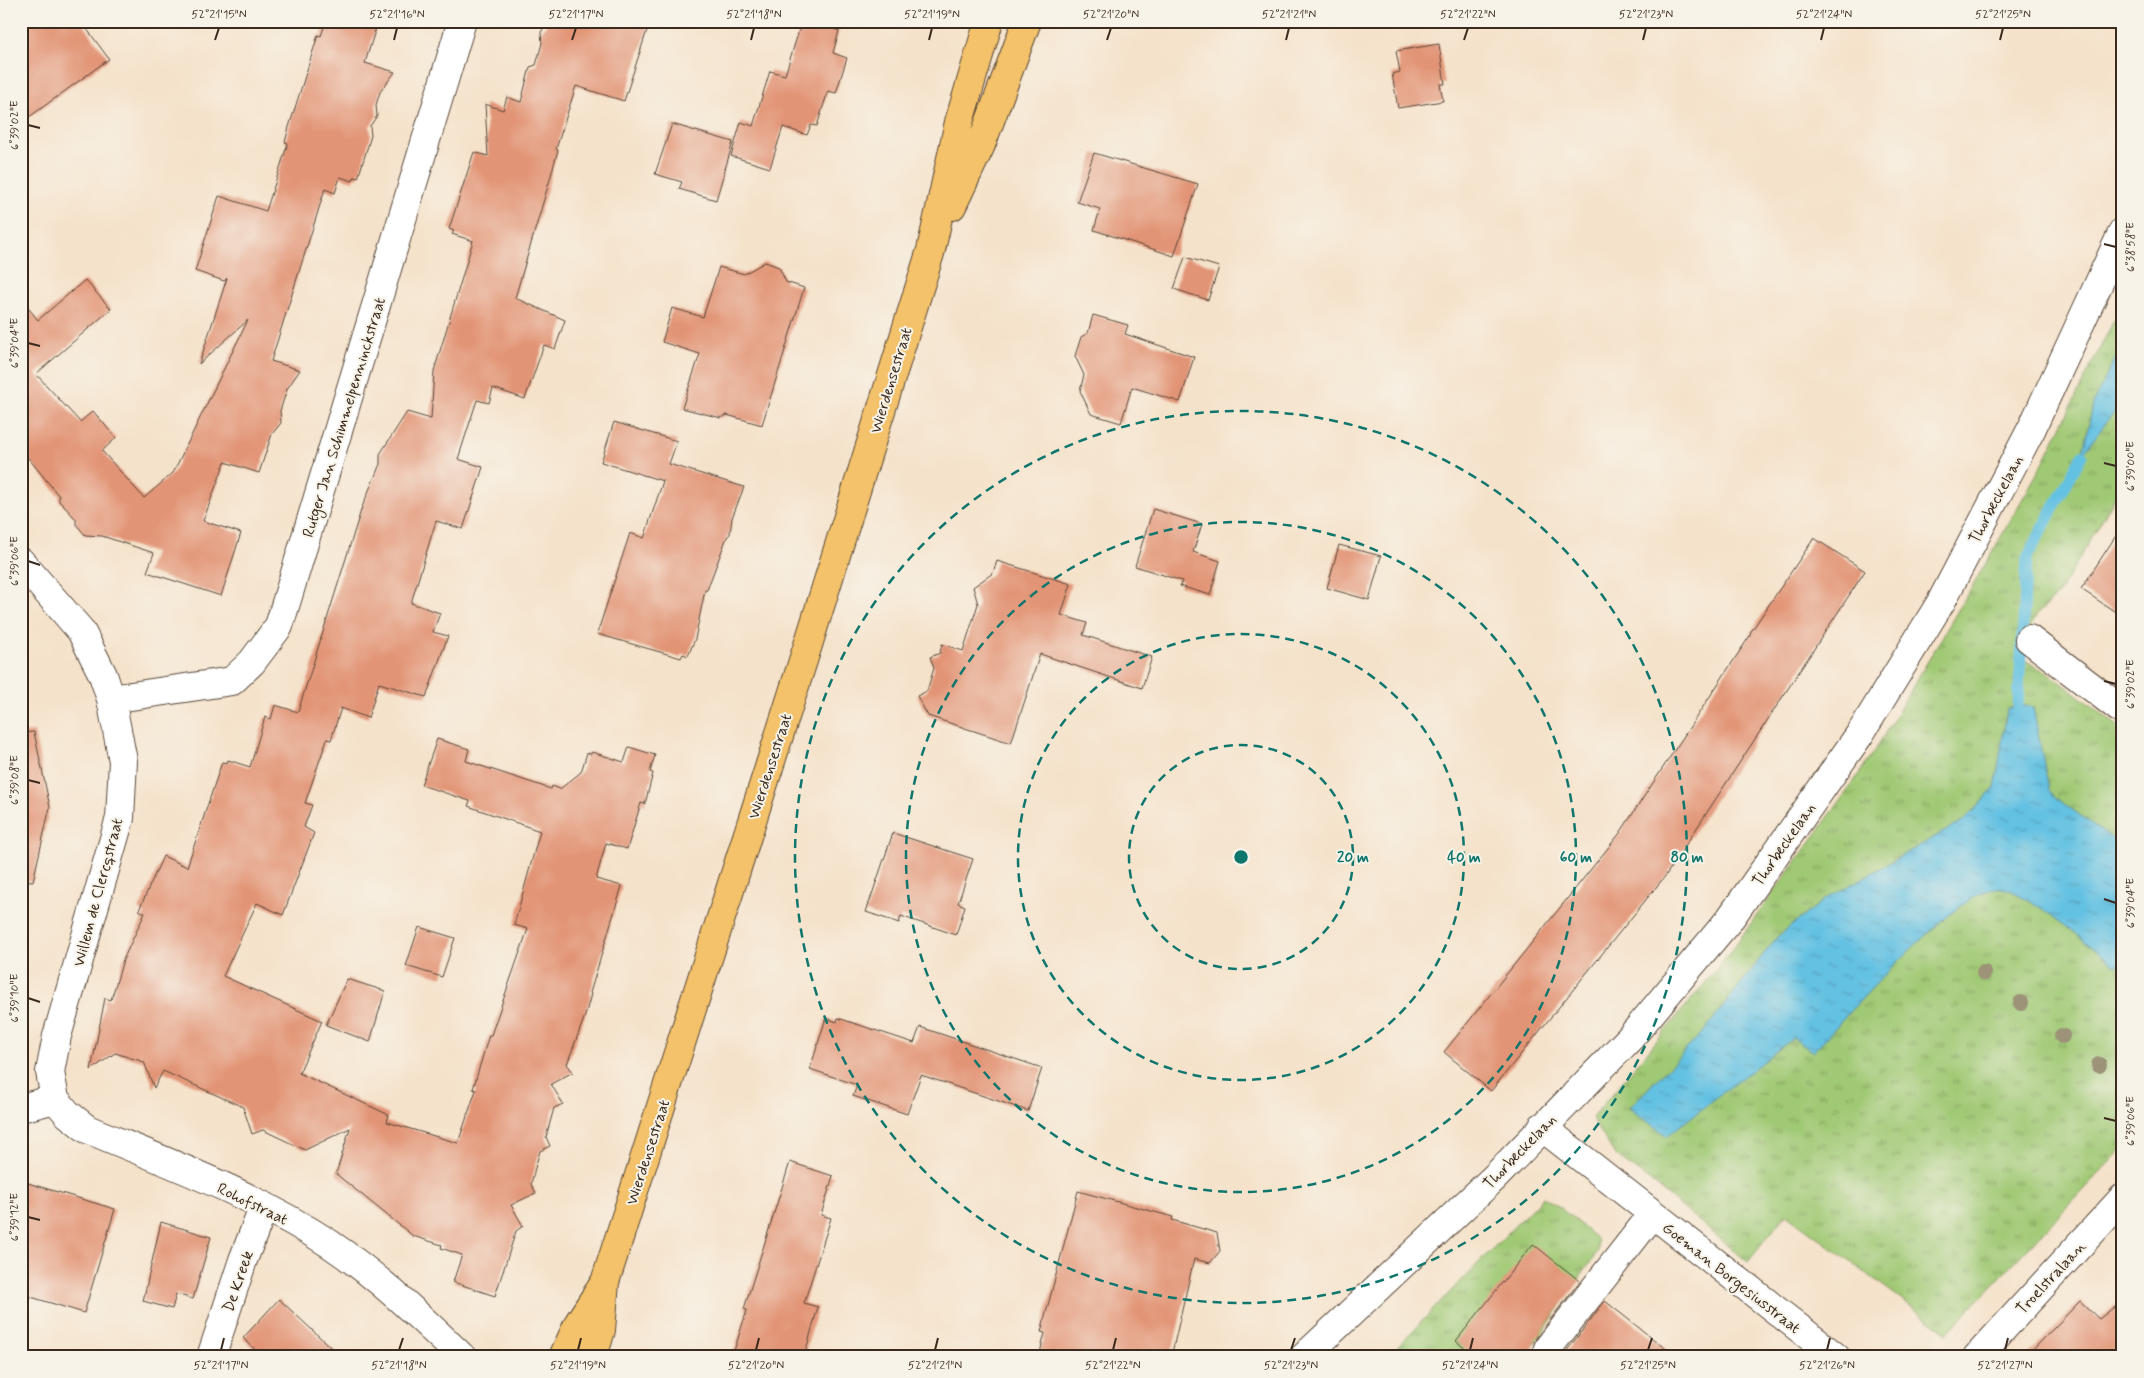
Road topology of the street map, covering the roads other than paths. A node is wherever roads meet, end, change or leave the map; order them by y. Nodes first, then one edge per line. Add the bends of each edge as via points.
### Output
1 (462, 21) edge
2 (990, 21) edge
3 (1026, 21) edge
4 (2123, 231) edge
5 (931, 250) junction
6 (21, 562) edge
7 (2029, 638) dead end
8 (111, 699) junction
9 (2123, 711) edge
10 (55, 1099) junction
11 (21, 1108) edge
12 (1542, 1127) junction
13 (2123, 1198) edge
14 (264, 1206) junction
15 (1652, 1215) junction
16 (605, 1282) junction
17 (211, 1357) edge
18 (462, 1357) edge
19 (563, 1357) edge
20 (593, 1357) edge
21 (1304, 1357) edge
22 (1546, 1357) edge
23 (1836, 1357) edge
24 (1977, 1357) edge

1 - 8 street, Rutger Jan Schimmelpenninckstraat via 279,626 252,662 232,680
2 - 5 main road, Wierdensestraat via 959,122
3 - 5 main road, Wierdensestraat via 981,144
4 - 12 street, Thorbeckelaan via 2023,445 1941,602 1860,734 1729,920 1630,1038
5 - 16 main road, Wierdensestraat
6 - 8 street, Willem de Clercqstraat via 81,631
7 - 9 street
8 - 10 street, Willem de Clercqstraat via 123,761 120,818 57,1036 50,1072
10 - 11 street
10 - 14 street, Rohofstraat via 87,1129
12 - 15 street, Goeman Borgesiusstraat
12 - 21 street, Thorbeckelaan via 1496,1177
13 - 24 street, Troelstralaan
14 - 17 street, De Kreek
14 - 18 street, Rohofstraat via 331,1244 391,1290
15 - 22 street, Goeman Borgesiusstraat via 1548,1348
15 - 23 street, Goeman Borgesiusstraat
16 - 19 main road, Wierdensestraat via 579,1322
16 - 20 main road, Wierdensestraat via 601,1330

